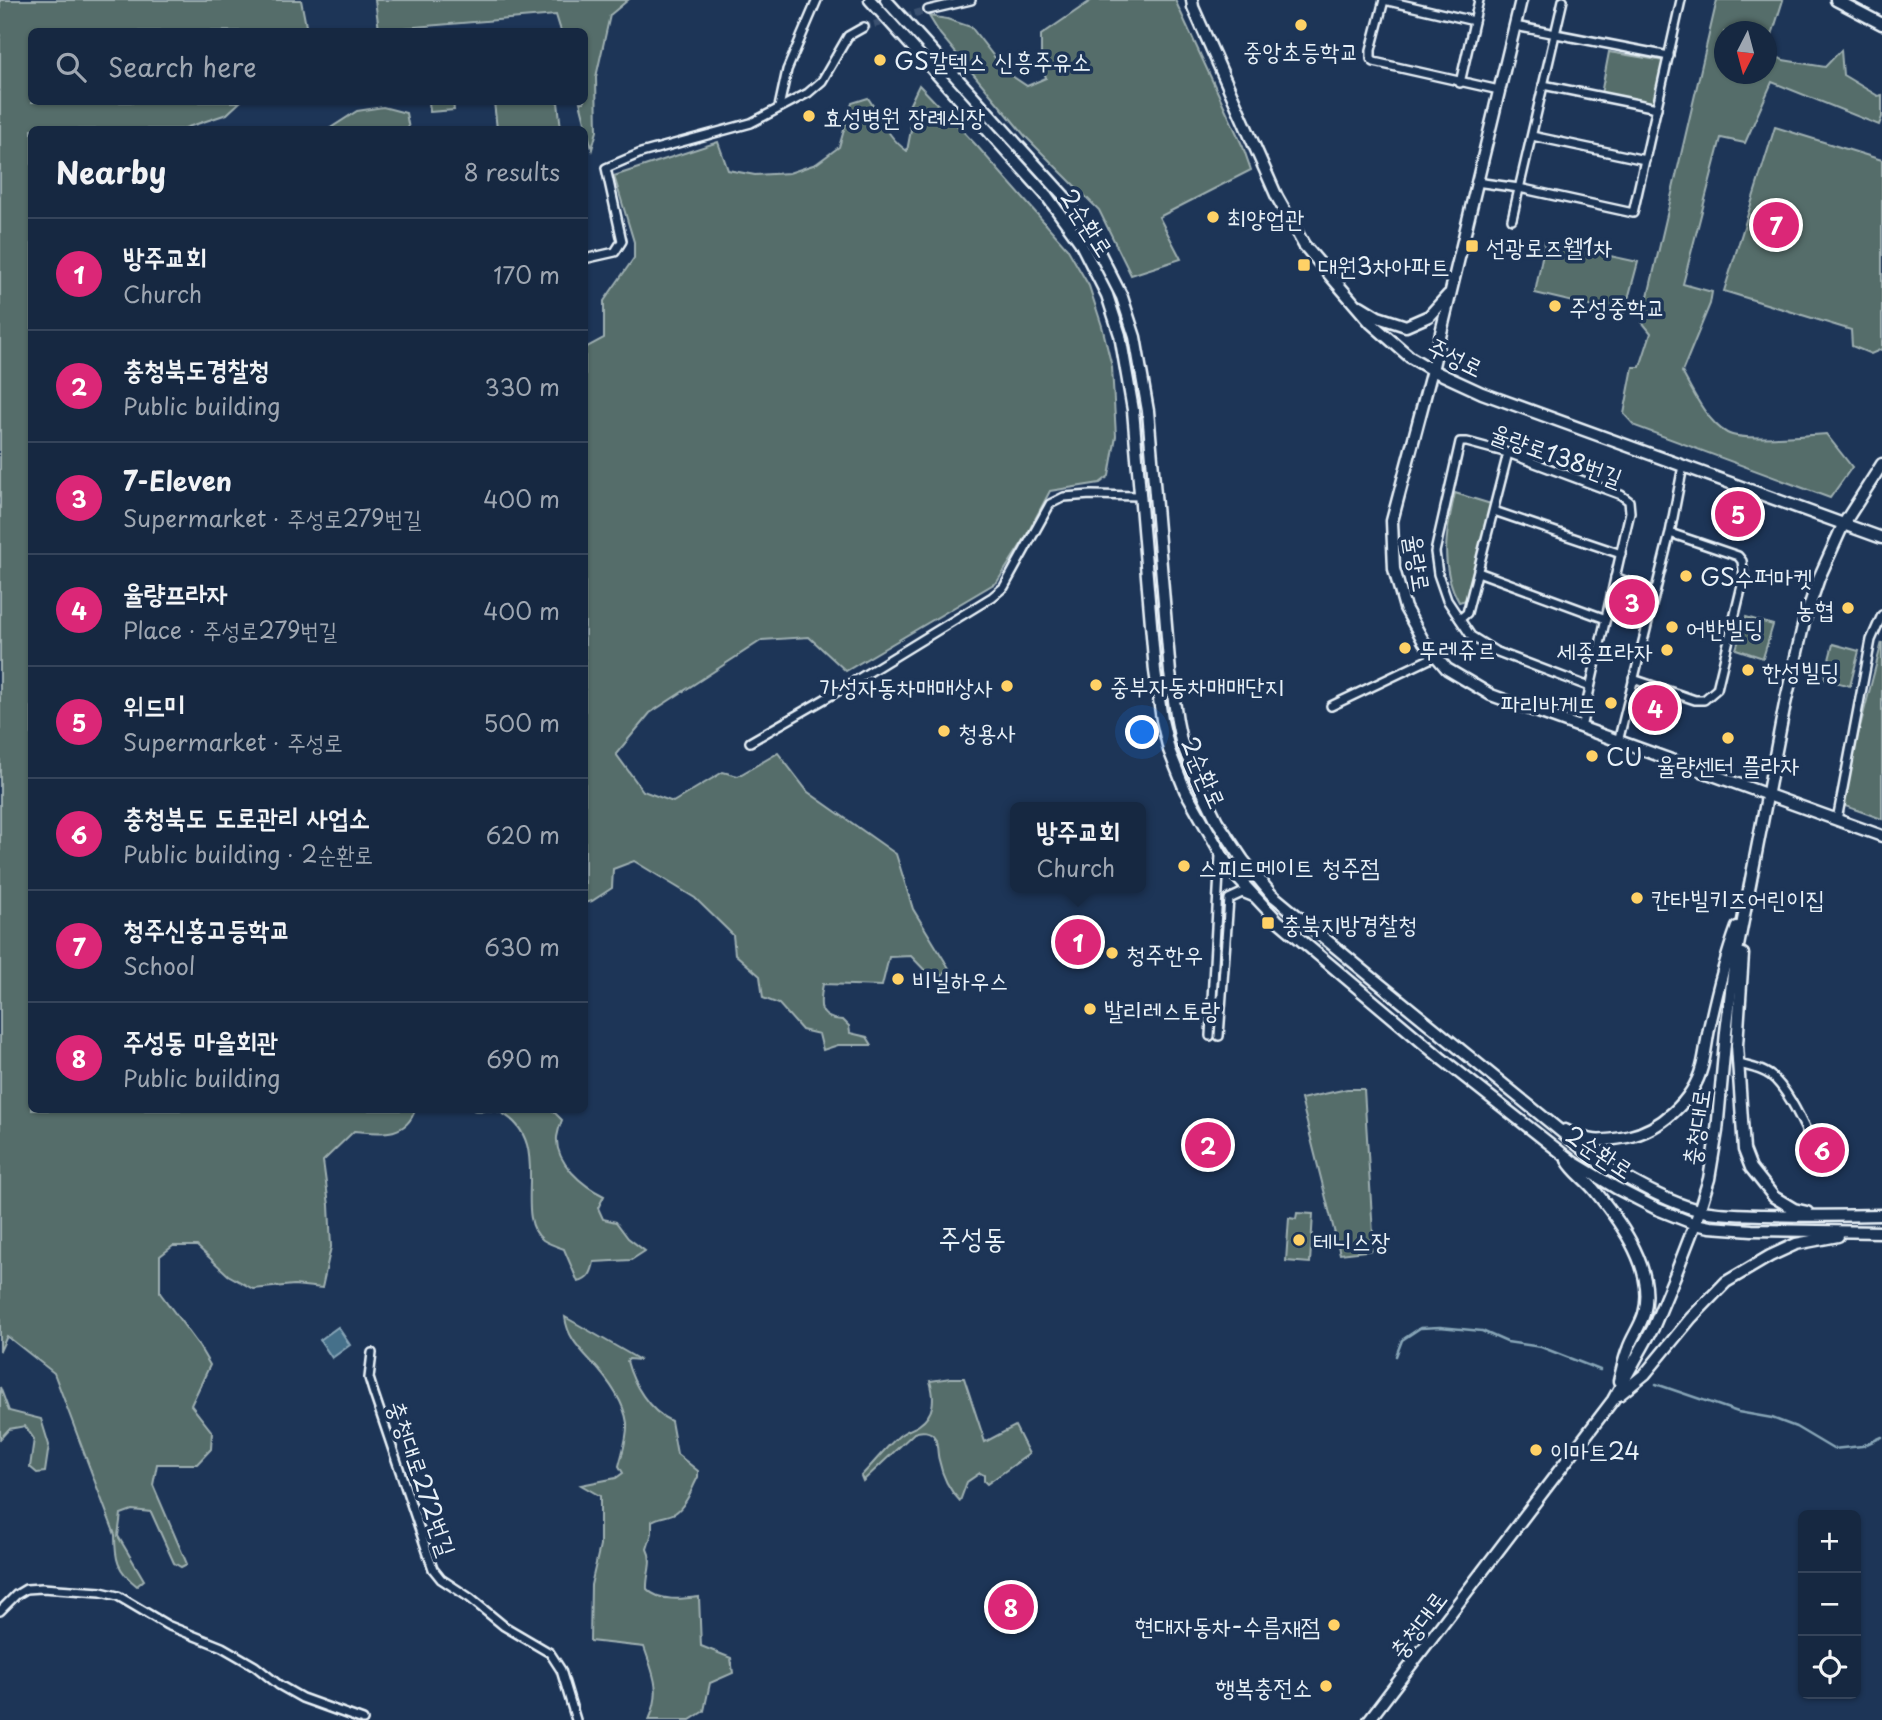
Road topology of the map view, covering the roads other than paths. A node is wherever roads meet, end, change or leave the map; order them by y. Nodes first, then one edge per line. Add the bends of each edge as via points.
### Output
1 (817, 0) edge
2 (870, 0) edge
3 (971, 0) edge
4 (1192, 0) edge
5 (1384, 0) edge
6 (1479, 0) edge
7 (1521, 0) edge
8 (1563, 0) edge
9 (1671, 0) edge
10 (1836, 0) edge
11 (1681, 1) edge
12 (889, 2) edge
13 (929, 10) tunnel mouth
14 (1474, 21) junction
15 (1882, 24) edge
16 (1515, 26) junction
17 (864, 27) tunnel mouth
18 (1555, 35) junction
19 (1669, 56) junction
20 (1460, 83) junction
21 (1543, 85) junction
22 (1499, 90) junction
23 (779, 107) junction
24 (1657, 108) junction
25 (1532, 136) junction
26 (1645, 160) junction
27 (1476, 183) junction
28 (1519, 188) junction
29 (1512, 219) dead end
30 (588, 258) edge
31 (1450, 292) junction
32 (1350, 299) junction
33 (1432, 370) junction
34 (1508, 453) junction
35 (1882, 464) edge
36 (1683, 466) junction
37 (1140, 496) junction
38 (1494, 511) junction
39 (1843, 525) junction
40 (1670, 533) junction
41 (1882, 538) edge
42 (1621, 554) junction
43 (1478, 572) junction
44 (1615, 577) junction
45 (1655, 592) junction
46 (1882, 615) edge
47 (1460, 619) junction
48 (1606, 619) junction
49 (1436, 656) junction
50 (1633, 679) junction
51 (1590, 687) junction
52 (1331, 706) dead end
53 (1581, 728) junction
54 (750, 742) dead end
55 (1618, 742) junction
56 (1767, 796) junction
57 (1837, 820) junction
58 (1882, 836) edge
59 (1220, 851) junction
60 (1256, 898) junction
61 (1747, 900) junction
62 (1739, 1064) junction
63 (1541, 1117) junction
64 (1816, 1151) dead end
65 (1563, 1154) junction
66 (1700, 1210) junction
67 (1882, 1215) edge
68 (1831, 1216) junction
69 (1695, 1224) junction
70 (1869, 1232) junction
71 (1882, 1232) edge
72 (372, 1353) dead end
73 (1613, 1400) junction
74 (0, 1611) edge
75 (363, 1720) edge
76 (577, 1720) edge
77 (1369, 1720) edge

1 - 23 street via 788,69
2 - 37 street, 2순환로 via 1046,195 1095,268 1125,358
3 - 13 street
4 - 32 street, 주성로 via 1283,208 1304,245
5 - 14 street
5 - 20 street via 1371,60
6 - 14 street
7 - 16 street, 율량로
8 - 18 street
9 - 11 street
10 - 15 street
11 - 19 street
12 - 63 street, 2순환로 via 1064,196 1122,297 1135,337 1148,411 1177,721 1181,741 1217,821 1271,894
14 - 20 street
16 - 18 street
16 - 22 street, 율량로
17 - 23 street via 848,36 822,81
18 - 19 street
18 - 21 street
19 - 24 street
20 - 22 street
21 - 24 street
21 - 25 street
22 - 27 street, 율량로
23 - 30 street via 751,123 641,153 606,168 622,241 615,252
24 - 26 street
25 - 26 street
25 - 28 street
26 - 28 street via 1633,213
27 - 28 street
27 - 31 street, 율량로
28 - 29 street
31 - 32 street via 1429,316 1406,326 1378,317
31 - 33 street, 율량로
32 - 33 street, 주성로 via 1390,340
33 - 36 street, 주성로 via 1482,393
33 - 49 street, 율량로 via 1391,539 1405,608
34 - 38 street
34 - 42 street, 율량로138번길 via 1629,501
34 - 47 street, 율량로138번길 via 1467,442 1460,442 1457,448 1435,552 1447,600
35 - 39 street, 충청대로
36 - 39 street, 주성로
36 - 40 street
37 - 54 street via 1064,497 1050,505 1004,587 992,597
37 - 59 street, 2순환로 via 1162,720 1185,790
38 - 42 street
38 - 43 street
39 - 41 street, 주성로
39 - 56 street, 충청대로 via 1804,622
40 - 45 street
40 - 50 street via 1742,561 1744,577 1717,689 1704,700 1695,700
42 - 44 street, 율량로138번길
43 - 47 street via 1467,613
43 - 48 street
44 - 45 street
44 - 48 street, 율량로138번길
45 - 50 street
46 - 57 street via 1871,640
47 - 51 street, 율량로138번길 via 1471,636 1495,651
48 - 51 street, 율량로138번길
49 - 52 street
49 - 53 street, 율량로 via 1447,669 1491,695
50 - 55 street
51 - 53 street, 율량로138번길
53 - 55 street, 율량로
55 - 56 street, 율량로
56 - 57 street, 율량로
56 - 61 street, 충청대로
57 - 58 street, 율량로
59 - 60 street, 2순환로
59 - 60 street via 1215,1036 1229,899 1242,893
60 - 65 street, 2순환로 via 1442,1059
61 - 62 street via 1738,1008
61 - 63 street via 1726,956 1701,1069 1693,1090 1669,1117 1641,1134 1602,1142 1584,1140
61 - 66 street, 충청대로 via 1729,1006 1717,1131
62 - 64 street via 1772,1076 1782,1087
62 - 68 street via 1744,1150 1751,1168 1774,1197 1794,1209
63 - 66 street, 2순환로 via 1601,1164 1674,1202
65 - 69 street, 2순환로 via 1616,1188
65 - 73 street via 1610,1210 1644,1274 1647,1297 1643,1315
66 - 68 street, 2순환로
66 - 69 street, 충청대로
67 - 68 street, 2순환로
69 - 70 street, 2순환로
69 - 73 street, 충청대로 via 1653,1328
70 - 71 street, 2순환로
70 - 73 street via 1796,1244 1726,1282 1645,1374
72 - 76 street, 충청대로272번길 via 369,1378 433,1569 504,1626 550,1653 561,1670
73 - 77 street, 충청대로
74 - 75 street via 26,1589 118,1596 167,1625 222,1647 302,1698

